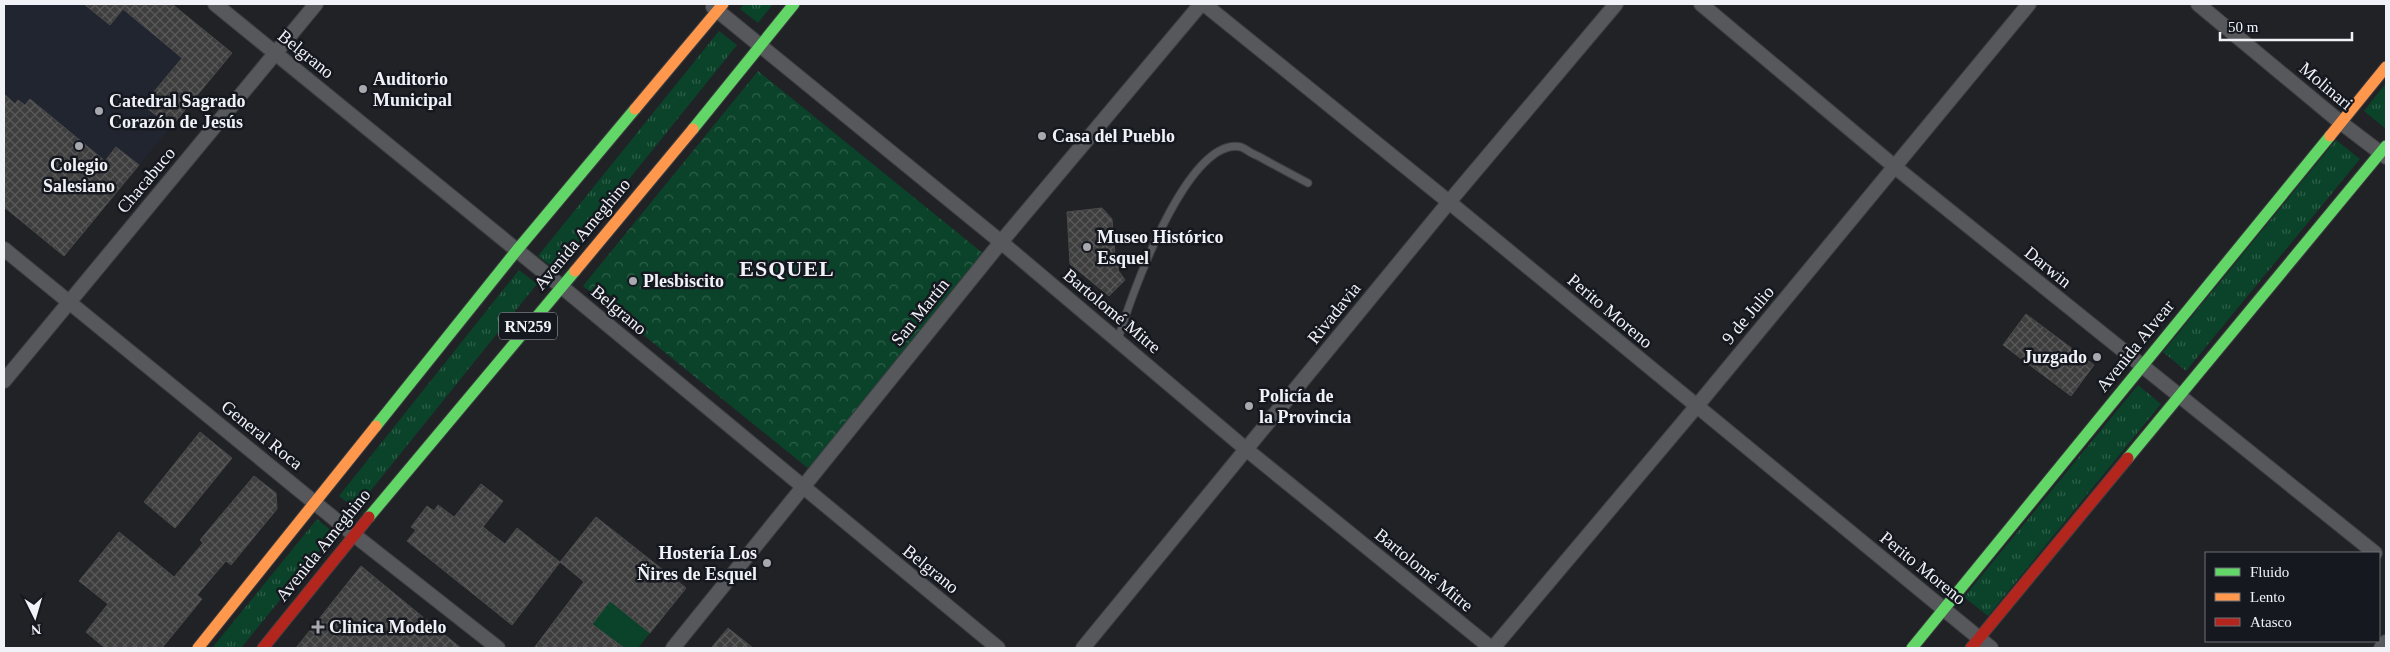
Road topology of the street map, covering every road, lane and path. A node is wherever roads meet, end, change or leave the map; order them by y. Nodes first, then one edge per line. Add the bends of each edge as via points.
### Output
1 (215, 4) edge
2 (316, 4) edge
3 (794, 4) edge
4 (1202, 4) edge
5 (1616, 4) edge
6 (1702, 4) edge
7 (2029, 4) edge
8 (2198, 4) edge
9 (716, 6) edge
10 (760, 46) junction
11 (275, 53) junction
12 (2386, 67) edge
13 (2340, 122) junction
14 (2384, 152) edge
15 (1895, 167) junction
16 (1308, 182) dead end
17 (1449, 202) junction
18 (1001, 242) junction
19 (4, 249) edge
20 (517, 250) junction
21 (562, 286) junction
22 (69, 302) junction
23 (1118, 340) junction
24 (2140, 366) junction
25 (4, 381) edge
26 (2179, 396) junction
27 (1696, 408) junction
28 (1247, 450) junction
29 (803, 488) junction
30 (316, 503) junction
31 (353, 534) junction
32 (2374, 552) edge
33 (1944, 609) junction
34 (2386, 642) edge
35 (1975, 643) edge
36 (198, 648) edge
37 (263, 648) edge
38 (498, 648) edge
39 (673, 648) edge
40 (998, 648) edge
41 (1083, 648) edge
42 (1492, 648) edge
43 (1912, 648) edge
44 (1992, 648) edge
45 (2381, 648) edge

1 - 11 street, Belgrano
2 - 11 street, Chacabuco
3 - 10 main road, Avenida Ameghino / RN259
4 - 17 street, Perito Moreno
4 - 18 street, San Martín
5 - 17 street, Rivadavia
6 - 15 street, Darwin
7 - 15 street, 9 de Julio
8 - 13 street, Molinari
9 - 10 street, Bartolomé Mitre
9 - 20 main road, Avenida Ameghino / RN259
10 - 18 street, Bartolomé Mitre
10 - 21 main road, Avenida Ameghino / RN259
11 - 20 street, Belgrano
11 - 22 street, Chacabuco
12 - 13 main road, Avenida Alvear
13 - 14 street, Molinari
13 - 24 main road, Avenida Alvear
14 - 26 main road
15 - 24 street, Darwin
15 - 27 street, 9 de Julio
16 - 23 lane via 1240,147 1225,148 1212,155 1174,202 1127,309
17 - 27 street, Perito Moreno
17 - 28 street, Rivadavia
18 - 23 street, Bartolomé Mitre
18 - 29 street, San Martín
19 - 22 street, General Roca
20 - 21 street, Belgrano
20 - 30 main road, Avenida Ameghino / RN259
21 - 29 street, Belgrano
21 - 31 main road, Avenida Ameghino / RN259
22 - 25 street, Chacabuco
22 - 30 street, General Roca
23 - 28 street, Bartolomé Mitre
24 - 26 street, Darwin
24 - 33 main road, Avenida Alvear
26 - 32 street, Darwin
26 - 35 main road
27 - 33 street, Perito Moreno
27 - 42 street, 9 de Julio
28 - 41 street, Rivadavia
28 - 42 street, Bartolomé Mitre
29 - 39 street, San Martín
29 - 40 street, Belgrano
30 - 31 street, General Roca
30 - 36 main road, Avenida Ameghino / RN259
31 - 37 main road, Avenida Ameghino / RN259
31 - 38 street, General Roca
33 - 35 street, Perito Moreno
33 - 43 main road, Avenida Alvear
34 - 45 street
35 - 44 street, Perito Moreno

